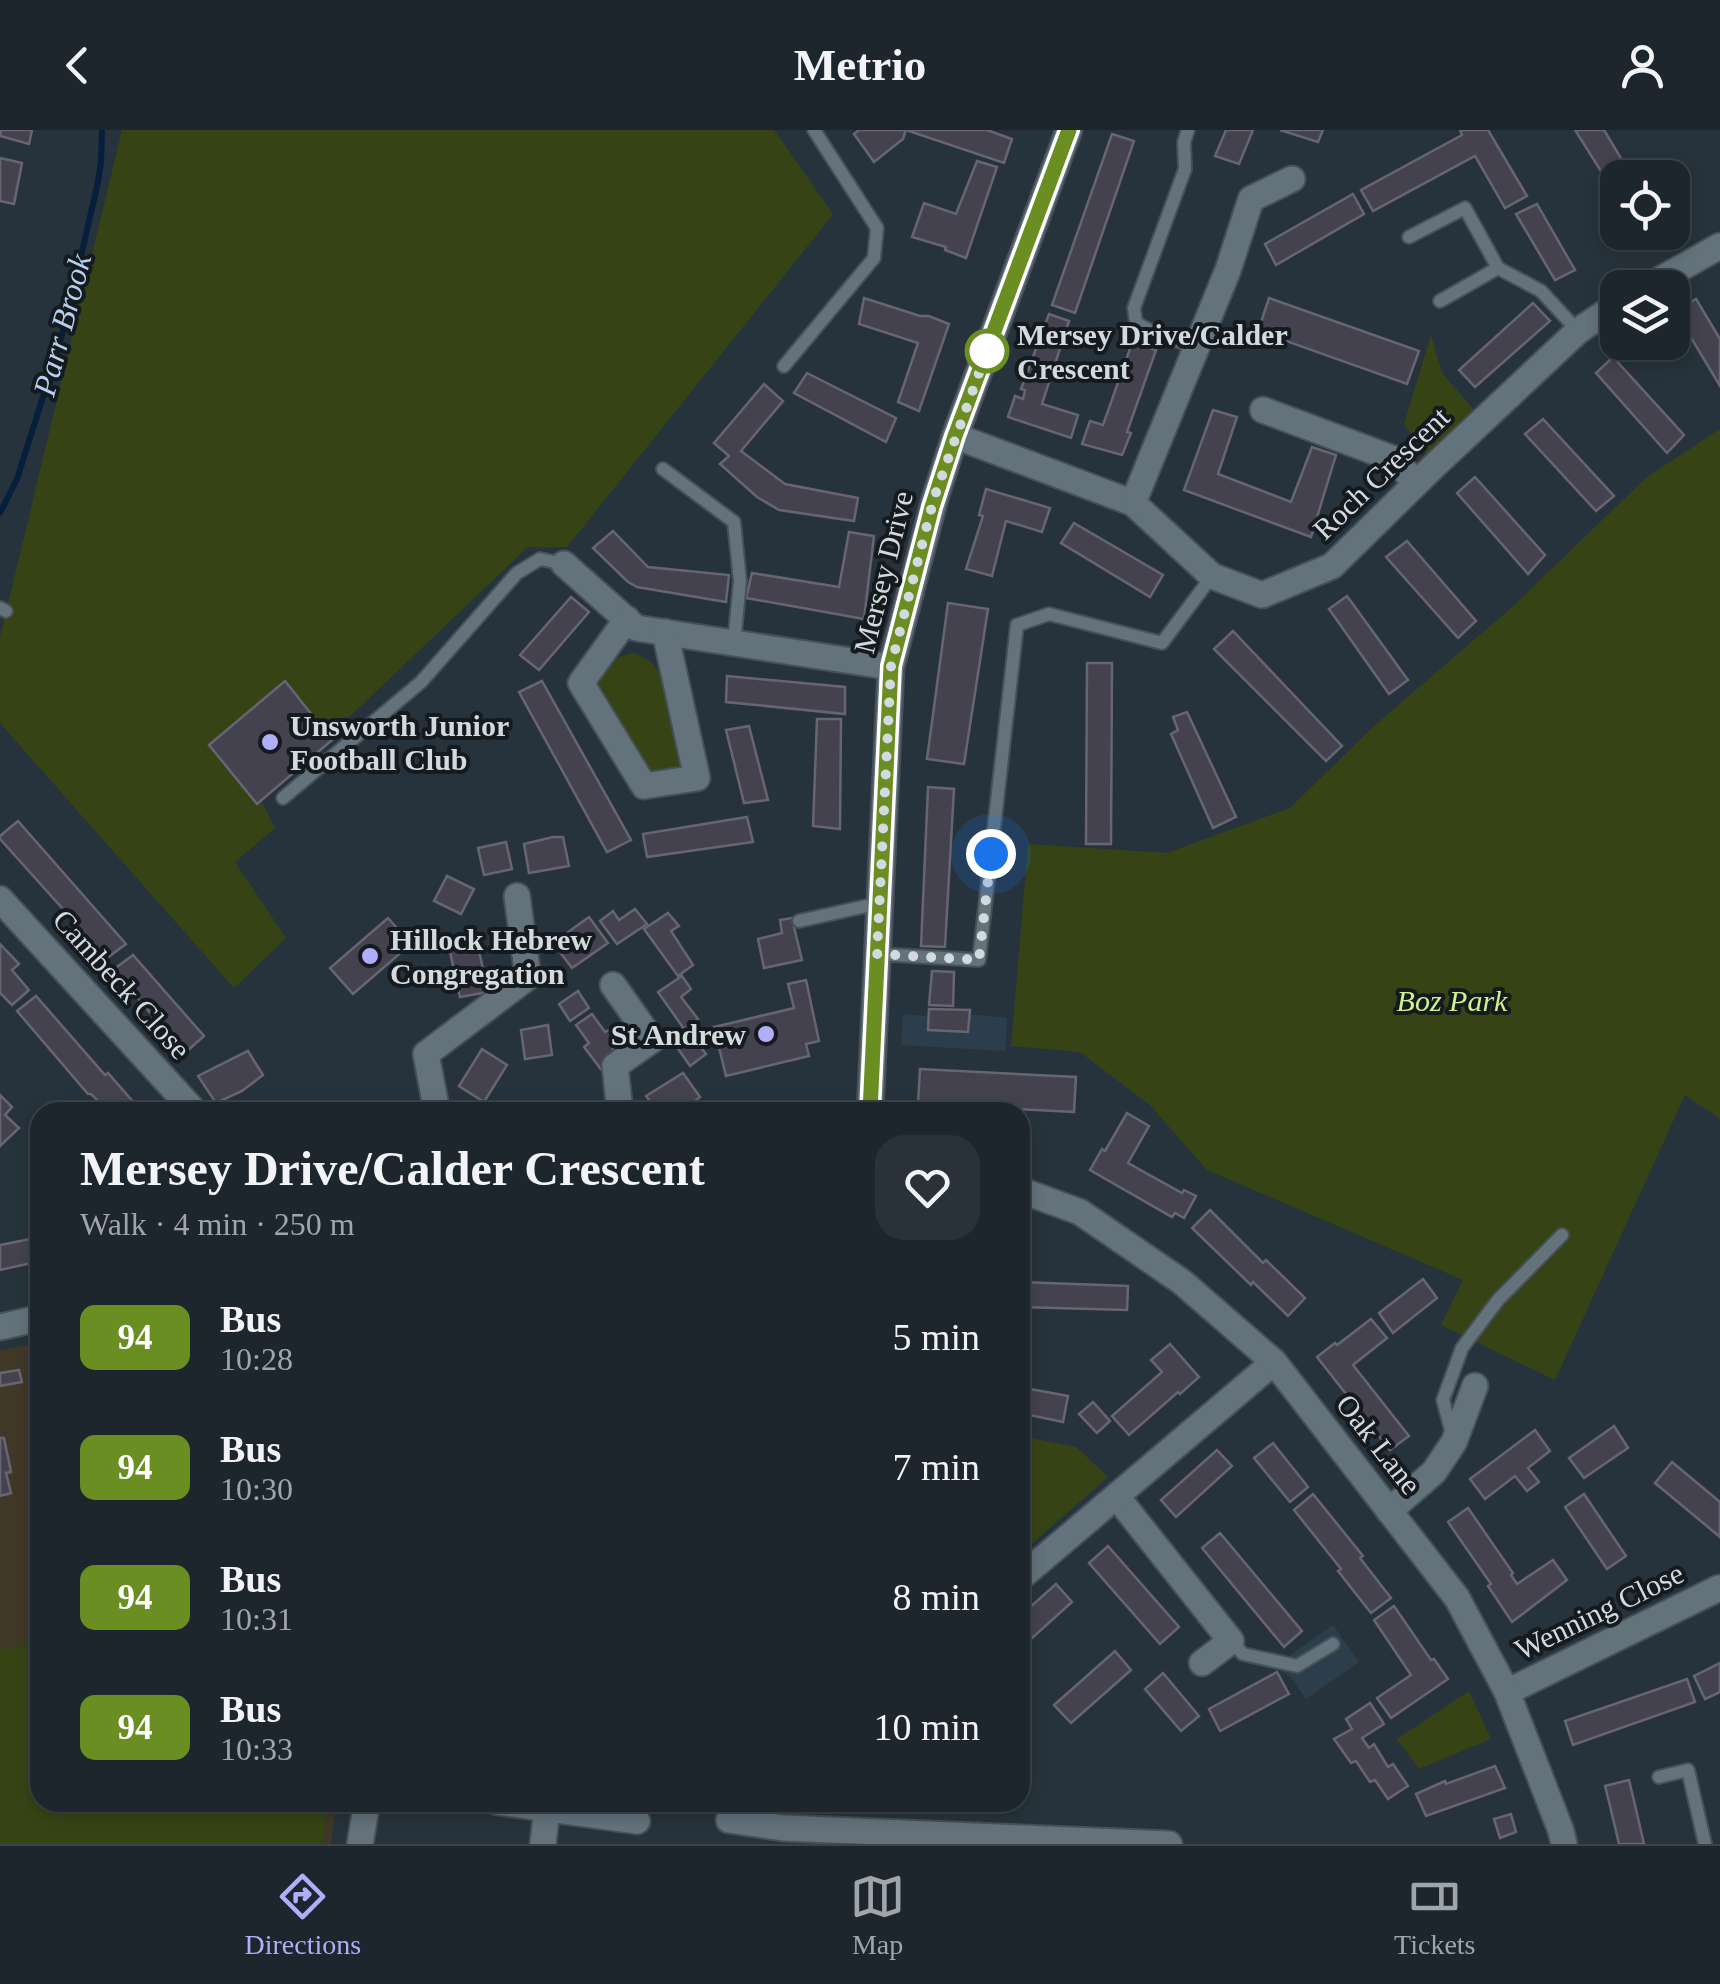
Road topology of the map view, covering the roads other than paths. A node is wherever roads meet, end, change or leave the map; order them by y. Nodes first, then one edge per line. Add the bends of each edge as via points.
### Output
1 (814, 130) edge
2 (1069, 130) edge
3 (1188, 130) edge
4 (1292, 178) dead end
5 (1409, 237) dead end
6 (1720, 246) edge
7 (1498, 268) junction
8 (1677, 270) edge
9 (1440, 302) dead end
10 (1600, 316) edge
11 (1578, 331) junction
12 (1196, 348) junction
13 (784, 366) dead end
14 (1263, 410) dead end
15 (955, 436) junction
16 (663, 468) dead end
17 (1416, 484) junction
18 (1133, 503) junction
19 (564, 564) joint
20 (1212, 576) junction
21 (626, 619) junction
22 (666, 632) junction
23 (734, 642) junction
24 (891, 666) junction
25 (283, 798) dead end
26 (517, 896) dead end
27 (0, 899) edge
28 (880, 902) junction
29 (799, 921) dead end
30 (877, 954) junction
31 (613, 985) dead end
32 (186, 1102) edge
33 (435, 1102) edge
34 (619, 1102) edge
35 (870, 1102) edge
36 (1030, 1194) edge
37 (1562, 1235) dead end
38 (30, 1320) edge
39 (0, 1327) edge
40 (1274, 1362) junction
41 (1475, 1386) dead end
42 (1454, 1442) junction
43 (1116, 1497) junction
44 (1389, 1511) junction
45 (1030, 1570) edge
46 (1719, 1588) edge
47 (1230, 1641) junction
48 (1333, 1644) dead end
49 (1202, 1664) dead end
50 (1508, 1692) junction
51 (1658, 1777) dead end
52 (365, 1812) edge
53 (547, 1812) edge
54 (575, 1812) edge
55 (730, 1820) dead end
56 (637, 1821) dead end
57 (784, 1836) edge
58 (360, 1844) edge
59 (543, 1844) edge
60 (1169, 1844) edge
61 (1564, 1844) edge
62 (1705, 1844) edge

1 - 13 lane via 878,228 874,258
2 - 15 street, Mersey Drive
3 - 12 lane via 1184,169 1134,308 1136,323
4 - 12 street via 1251,199
5 - 7 lane via 1465,208
6 - 8 street
7 - 9 lane
7 - 11 lane via 1541,291
10 - 11 street, Roch Crescent
11 - 17 street, Roch Crescent
12 - 18 street
14 - 17 street via 1394,460
15 - 18 street, Roch Crescent
15 - 24 street, Mersey Drive
16 - 23 lane via 734,522 740,581
17 - 20 street, Roch Crescent via 1332,566 1262,595
18 - 20 street, Roch Crescent
19 - 21 street
19 - 25 lane via 540,559 516,573 421,682
20 - 30 lane via 1162,643 1048,614 1017,625 979,960
21 - 22 street via 636,628
21 - 22 street via 582,683 644,786 697,778
22 - 23 street
23 - 24 street
24 - 28 street, Mersey Drive
26 - 33 street via 528,977 426,1054
27 - 32 street, Cambeck Close
28 - 29 lane
28 - 30 street, Mersey Drive
30 - 35 street, Mersey Drive
31 - 34 street via 652,1040 615,1066
36 - 40 street, Oak Lane via 1080,1212 1182,1282
37 - 42 lane via 1462,1348 1443,1400
38 - 39 street
40 - 43 street
40 - 44 street, Oak Lane
41 - 42 street
42 - 44 street via 1434,1472
43 - 45 street
43 - 47 street
44 - 50 street, Oak Lane via 1456,1598
46 - 50 street, Wenning Close
47 - 48 lane via 1243,1654 1298,1666
47 - 49 street
50 - 61 street, Oak Lane
51 - 62 lane via 1688,1770
52 - 58 street
53 - 59 street
54 - 56 street
55 - 57 street
57 - 60 street

